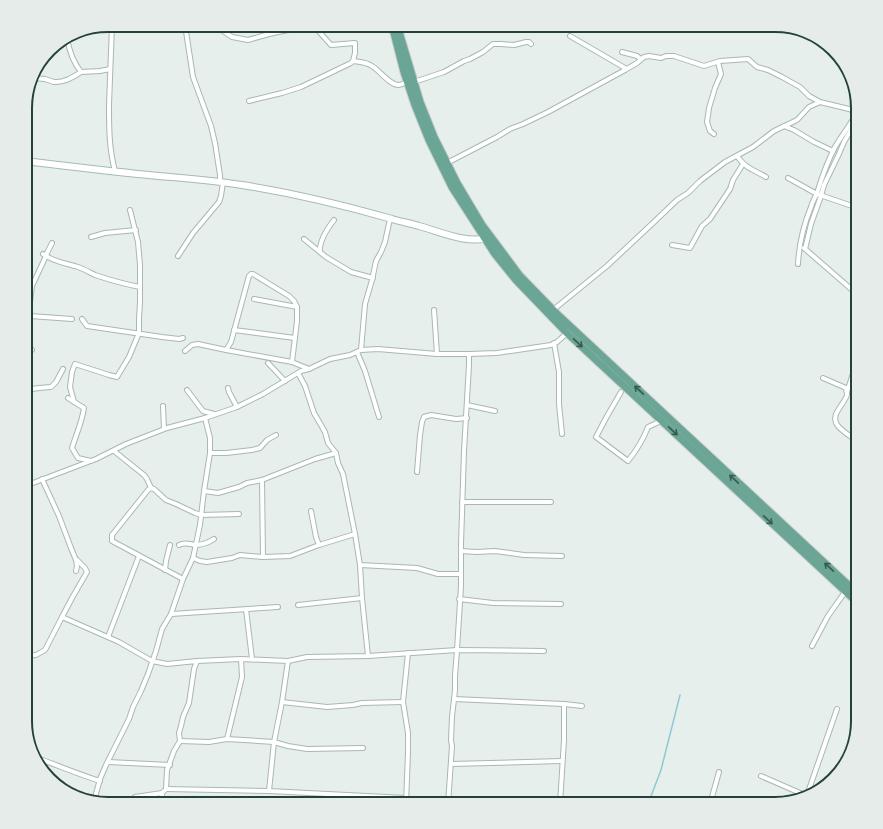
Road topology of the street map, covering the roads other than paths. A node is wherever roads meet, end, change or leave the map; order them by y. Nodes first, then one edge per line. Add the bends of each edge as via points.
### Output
1 (112, 32) edge
2 (186, 32) edge
3 (225, 32) edge
4 (280, 32) edge
5 (321, 32) edge
6 (394, 32) edge
7 (399, 32) edge
8 (570, 36) dead end
9 (68, 43) edge
10 (531, 44) dead end
11 (622, 52) dead end
12 (641, 59) junction
13 (353, 61) junction
14 (718, 62) junction
15 (110, 69) junction
16 (624, 70) junction
17 (81, 72) junction
18 (38, 80) edge
19 (410, 82) junction
20 (249, 101) dead end
21 (820, 102) junction
22 (851, 110) edge
23 (851, 123) edge
24 (784, 126) junction
25 (851, 129) edge
26 (714, 134) dead end
27 (833, 151) junction
28 (737, 156) junction
29 (32, 163) edge
30 (447, 163) junction
31 (743, 164) junction
32 (115, 172) junction
33 (766, 178) dead end
34 (788, 178) dead end
35 (221, 182) junction
36 (819, 195) junction
37 (851, 206) edge
38 (130, 210) dead end
39 (390, 219) junction
40 (334, 220) dead end
41 (136, 230) junction
42 (91, 237) dead end
43 (304, 239) dead end
44 (489, 239) junction
45 (52, 243) dead end
46 (672, 245) dead end
47 (801, 245) junction
48 (805, 249) junction
49 (320, 252) junction
50 (45, 255) junction
51 (178, 256) dead end
52 (798, 264) dead end
53 (372, 278) junction
54 (32, 286) edge
55 (140, 287) junction
56 (851, 289) edge
57 (254, 299) dead end
58 (297, 307) junction
59 (434, 310) dead end
60 (553, 310) junction
61 (32, 316) edge
62 (72, 319) dead end
63 (82, 319) dead end
64 (234, 330) junction
65 (139, 333) junction
66 (567, 333) junction
67 (183, 338) dead end
68 (295, 338) junction
69 (554, 343) junction
70 (226, 350) junction
71 (185, 351) dead end
72 (359, 351) junction
73 (436, 354) junction
74 (469, 354) junction
75 (292, 362) junction
76 (268, 363) dead end
77 (63, 369) dead end
78 (309, 369) junction
79 (298, 373) junction
80 (823, 378) dead end
81 (851, 380) edge
82 (285, 381) junction
83 (228, 388) dead end
84 (32, 389) edge
85 (187, 390) dead end
86 (622, 392) dead end
87 (847, 392) junction
88 (68, 398) dead end
89 (74, 402) junction
90 (467, 405) junction
91 (163, 406) dead end
92 (237, 407) junction
93 (495, 411) dead end
94 (215, 414) junction
95 (379, 417) dead end
96 (205, 418) junction
97 (466, 418) junction
98 (662, 420) junction
99 (164, 429) junction
100 (562, 434) dead end
101 (276, 435) dead end
102 (851, 437) edge
103 (114, 451) junction
104 (210, 453) junction
105 (336, 453) junction
106 (92, 461) junction
107 (417, 472) dead end
108 (42, 479) junction
109 (262, 480) junction
110 (32, 483) edge
111 (150, 488) junction
112 (204, 491) junction
113 (462, 502) junction
114 (551, 502) dead end
115 (311, 511) dead end
116 (239, 514) dead end
117 (201, 515) junction
118 (356, 534) junction
119 (214, 539) dead end
120 (170, 545) dead end
121 (179, 545) dead end
122 (196, 545) junction
123 (319, 545) junction
124 (461, 551) junction
125 (139, 556) junction
126 (263, 556) junction
127 (562, 556) dead end
128 (193, 558) junction
129 (76, 560) junction
130 (360, 565) junction
131 (165, 570) junction
132 (76, 571) dead end
133 (461, 574) junction
134 (183, 579) junction
135 (851, 587) edge
136 (845, 592) junction
137 (851, 597) edge
138 (362, 598) junction
139 (459, 599) junction
140 (560, 604) dead end
141 (298, 605) dead end
142 (278, 607) dead end
143 (246, 609) junction
144 (170, 614) junction
145 (62, 617) junction
146 (108, 637) junction
147 (812, 646) dead end
148 (457, 650) junction
149 (544, 650) dead end
150 (408, 653) junction
151 (32, 655) edge
152 (368, 656) junction
153 (241, 659) junction
154 (252, 659) junction
155 (152, 661) junction
156 (197, 661) junction
157 (288, 661) junction
158 (454, 699) junction
159 (282, 702) junction
160 (403, 702) junction
161 (564, 704) junction
162 (582, 706) dead end
163 (837, 709) dead end
164 (227, 739) junction
165 (180, 741) junction
166 (274, 742) junction
167 (363, 748) dead end
168 (43, 760) edge
169 (108, 762) junction
170 (562, 762) junction
171 (451, 764) junction
172 (170, 765) junction
173 (719, 772) dead end
174 (761, 776) dead end
175 (100, 781) junction
176 (810, 788) edge
177 (166, 789) junction
178 (269, 791) junction
179 (162, 793) junction
180 (799, 793) edge
181 (96, 796) edge
182 (135, 797) dead end
183 (162, 797) edge
184 (386, 797) edge
185 (406, 797) edge
186 (449, 797) edge
187 (560, 797) edge
188 (712, 797) edge

1 - 15 street
2 - 35 street via 193,77 216,143
3 - 4 street via 232,37 248,40
5 - 13 street via 331,45 355,43
6 - 19 main road
7 - 19 main road
8 - 16 street via 625,68
9 - 17 street via 71,55
10 - 19 street via 493,44 444,72
11 - 12 street
12 - 14 street via 650,56 674,56 704,66
12 - 16 street
13 - 19 street via 373,66 395,84
13 - 20 street via 301,87
14 - 21 street via 748,59 757,67 800,87
14 - 26 street via 721,74 707,122
15 - 17 street
15 - 32 street via 109,129
16 - 30 street
17 - 18 street via 61,82
19 - 30 main road
19 - 44 main road via 415,104 429,140 452,187
21 - 22 street
21 - 24 street via 809,107 797,120
23 - 27 street
24 - 27 street
24 - 28 street
25 - 36 street
27 - 36 street via 824,171
28 - 31 street
28 - 60 street via 725,162 677,200 607,266
29 - 32 street
30 - 44 main road
31 - 33 street
31 - 46 street via 730,189 710,219 702,226 690,248
32 - 35 street
34 - 36 street
35 - 39 street via 300,196
35 - 51 street via 219,202
36 - 37 street
36 - 47 street via 811,206 804,225
36 - 48 street
38 - 41 street
39 - 44 street via 467,239
39 - 53 street
40 - 49 street via 323,239
41 - 42 street
41 - 55 street via 140,258
43 - 49 street
44 - 60 main road
44 - 66 main road via 495,254 516,280
45 - 50 street
47 - 48 street
47 - 52 street
48 - 56 street
49 - 53 street via 351,272
50 - 54 street
50 - 55 street via 57,262
53 - 72 street
55 - 65 street
57 - 58 street
58 - 64 street via 288,296 250,274
58 - 68 street
59 - 73 street
135 -> 60 main road
61 - 62 street
63 - 65 street via 88,326
64 - 68 street
64 - 70 street
65 - 67 street
65 - 89 street via 117,377 75,364 70,387
66 - 69 street
66 -> 98 main road
68 - 75 street
69 - 74 street via 497,353
69 - 100 street via 559,372
70 - 71 street via 198,344
70 - 75 street
72 - 73 street via 378,349
72 - 78 street via 330,359
72 - 95 street
73 - 74 street
74 - 90 street
75 - 78 street
76 - 82 street
77 - 84 street via 51,387
78 - 79 street
79 - 82 street
79 - 105 street via 328,443
80 - 87 street via 846,388
81 - 87 street
82 - 92 street
83 - 92 street
85 - 94 street via 203,411
86 - 98 street via 596,437 628,461 648,427
87 - 102 street via 837,412 836,421 837,425
88 - 89 street
89 - 106 street via 84,408 72,448 78,458
90 - 93 street
90 - 97 street
91 - 99 street
92 - 94 street
94 - 96 street
96 - 99 street
96 - 104 street via 210,438
97 - 107 street via 430,415 424,417
97 - 113 street
98 -> 136 main road
99 - 103 street
101 - 104 street via 260,448
103 - 106 street
103 - 111 street via 144,475
104 - 112 street
105 - 109 street
105 - 118 street
106 - 108 street
108 - 110 street
108 - 129 street
109 - 112 street via 218,493
109 - 126 street
111 - 117 street via 166,500
111 - 125 street via 111,538
112 - 117 street
113 - 114 street
113 - 124 street
115 - 123 street
116 - 117 street
117 - 122 street
118 - 123 street
118 - 130 street
119 - 122 street via 206,544
120 - 131 street
121 - 122 street
122 - 128 street
123 - 126 street via 290,556
124 - 127 street
124 - 133 street
125 - 131 street
125 - 146 street
126 - 128 street via 240,555 207,562
128 - 134 street
129 - 132 street
129 - 145 street via 87,572
130 - 133 street via 418,568 438,574
130 - 138 street
131 - 134 street
133 - 139 street
134 - 144 street
136 - 137 main road
136 - 147 street
138 - 141 street
138 - 152 street
139 - 140 street via 493,603
139 - 148 street
142 - 143 street
143 - 144 street
143 - 154 street
144 - 155 street via 162,629
145 - 146 street
145 - 151 street via 45,650
146 - 155 street
148 - 149 street
148 - 150 street
148 - 158 street
150 - 152 street
150 - 160 street
152 - 157 street via 307,657
153 - 154 street
153 - 156 street
153 - 164 street via 242,677
154 - 157 street
155 - 156 street via 167,664
155 - 169 street via 129,719
156 - 165 street via 189,703 179,733
157 - 159 street
158 - 161 street
158 - 171 street
159 - 160 street via 327,707
159 - 166 street
160 - 185 street via 408,733
161 - 162 street
161 - 170 street
163 - 176 street
164 - 165 street via 208,742
164 - 166 street
165 - 172 street
166 - 167 street via 307,749
166 - 178 street
168 - 175 street
169 - 172 street
169 - 175 street
170 - 171 street
170 - 187 street
171 - 186 street
172 - 177 street via 167,770
173 - 188 street
174 - 180 street
175 - 181 street
177 - 178 street
177 - 179 street
178 - 184 street
179 - 182 street
179 - 183 street

